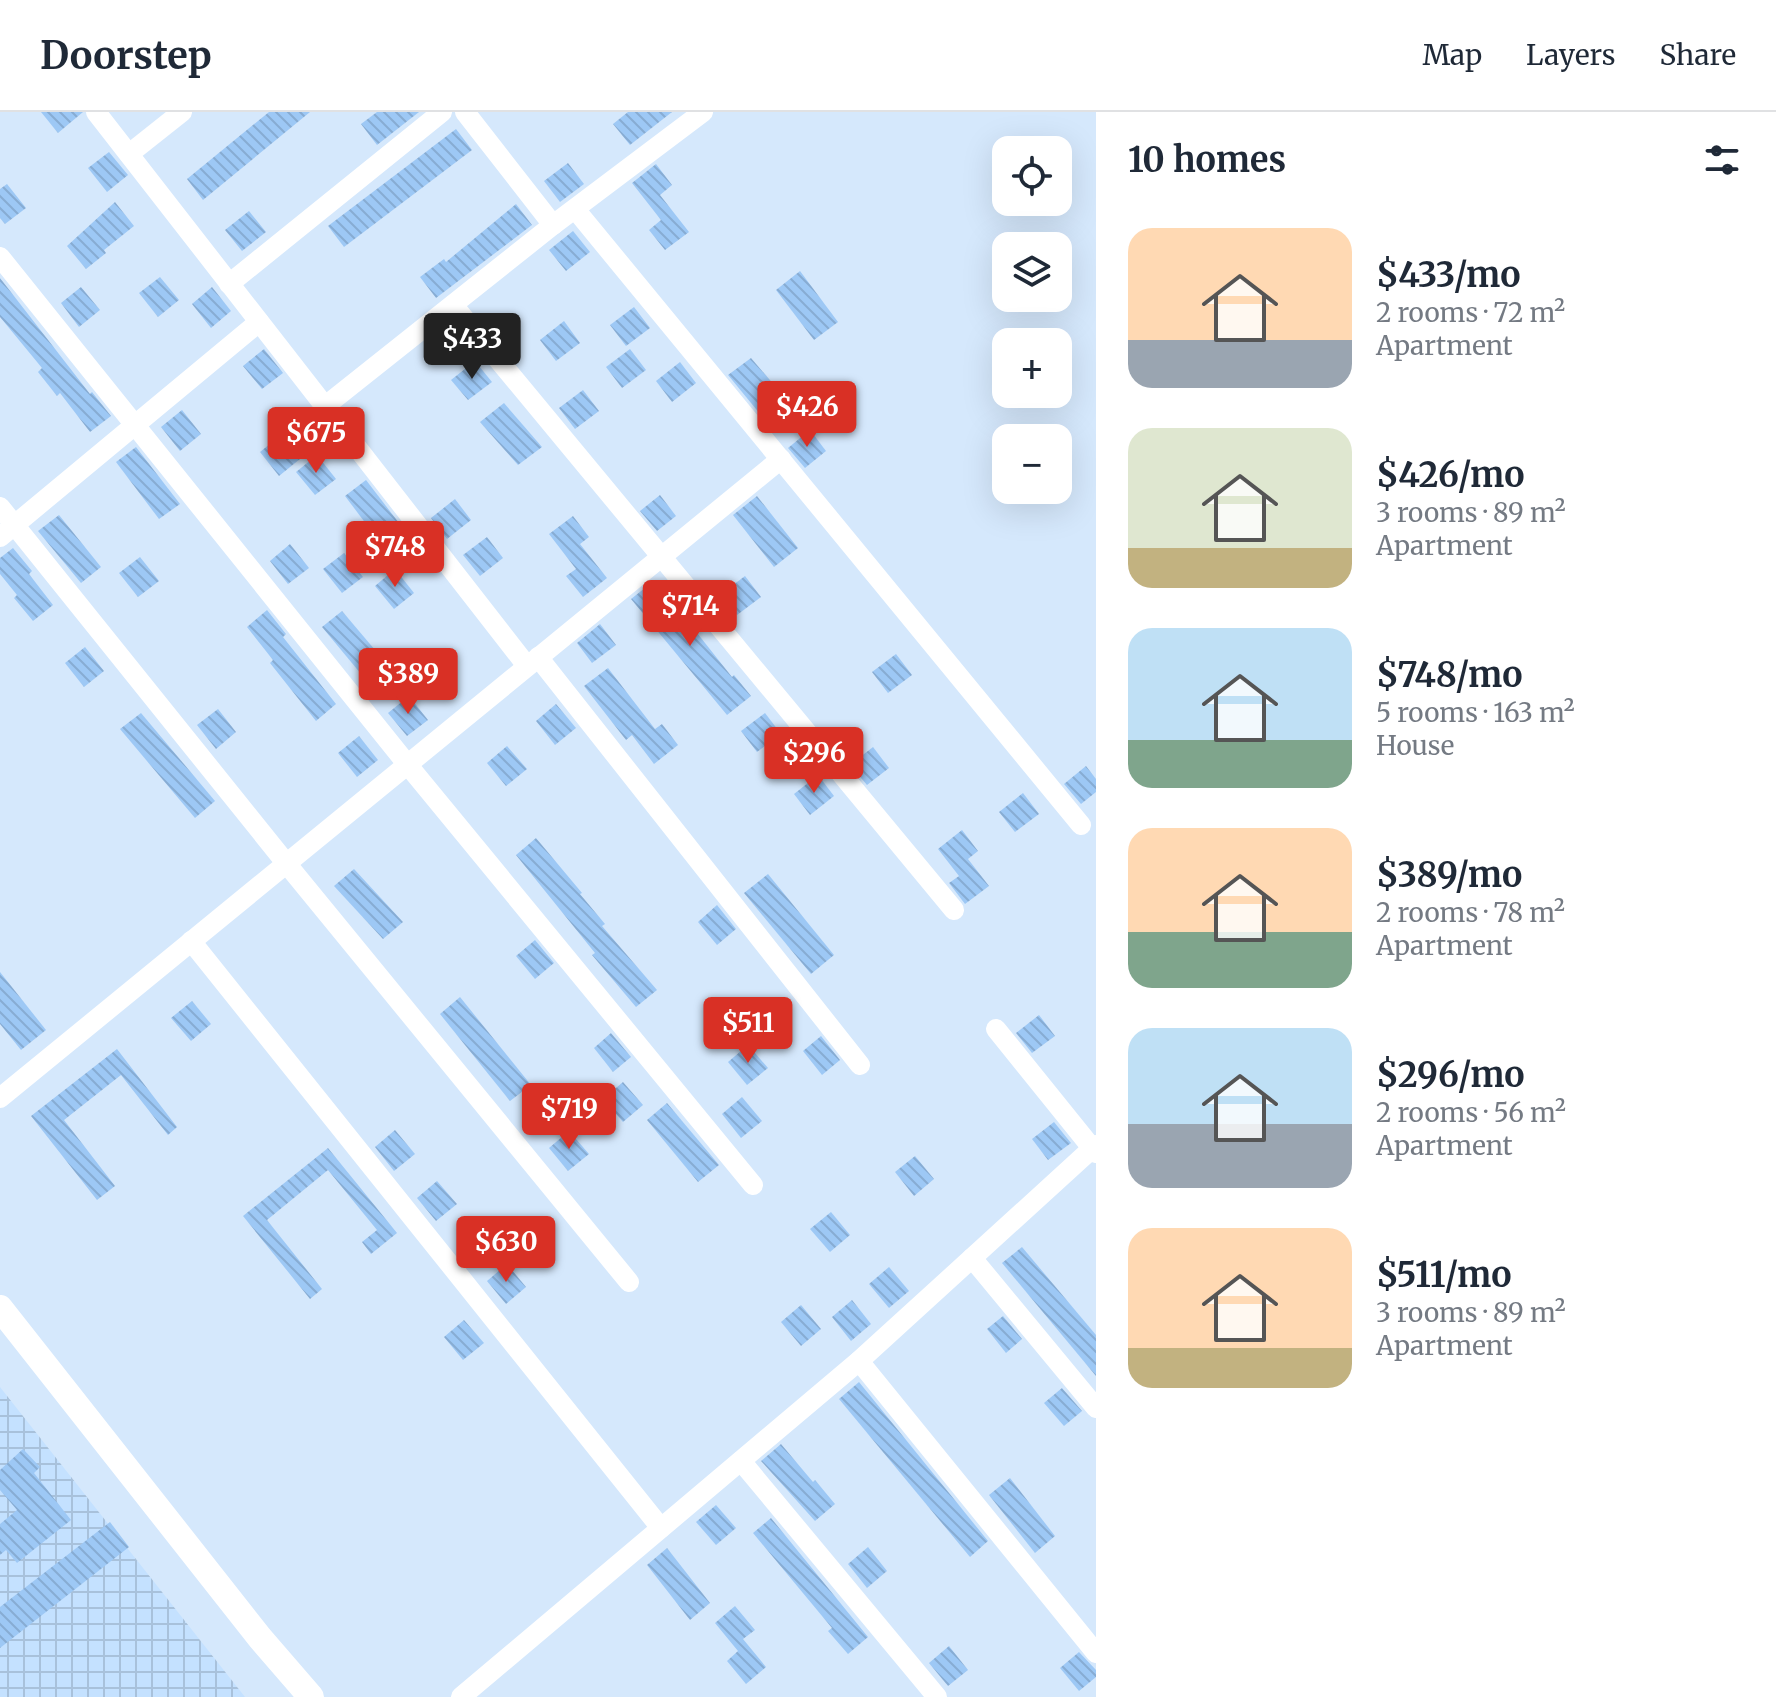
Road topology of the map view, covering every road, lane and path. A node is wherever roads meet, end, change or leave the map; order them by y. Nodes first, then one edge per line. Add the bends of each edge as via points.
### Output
1 (96, 112) edge
2 (182, 112) edge
3 (442, 112) edge
4 (465, 112) edge
5 (703, 112) edge
6 (129, 154) junction
7 (575, 209) junction
8 (553, 225) junction
9 (0, 257) edge
10 (229, 284) junction
11 (453, 305) junction
12 (259, 322) junction
13 (324, 407) junction
14 (135, 425) junction
15 (781, 459) junction
16 (0, 507) edge
17 (7, 531) edge
18 (661, 556) junction
19 (532, 662) junction
20 (407, 764) junction
21 (1081, 825) dead end
22 (286, 863) junction
23 (954, 910) dead end
24 (191, 941) junction
25 (996, 1029) dead end
26 (860, 1065) dead end
27 (0, 1098) edge
28 (1095, 1149) edge
29 (753, 1185) dead end
30 (972, 1258) junction
31 (629, 1282) dead end
32 (0, 1308) edge
33 (859, 1361) junction
34 (1096, 1408) edge
35 (741, 1461) junction
36 (661, 1528) junction
37 (1096, 1653) edge
38 (311, 1697) edge
39 (461, 1697) edge
40 (937, 1697) edge

1 - 6 street
2 - 6 street
3 - 10 street
4 - 8 street
5 - 7 street
6 - 10 street
7 - 8 street
7 - 15 street
8 - 11 street
9 - 14 street
10 - 12 street
11 - 13 street
11 - 18 street
12 - 13 street
12 - 14 street
13 - 19 street
14 - 17 street
14 - 20 street
15 - 18 street
15 - 21 street
16 - 17 street
17 - 22 street
18 - 19 street
18 - 23 street
19 - 20 street
19 - 26 street
20 - 22 street
20 - 29 street
22 - 24 street
22 - 31 street
24 - 27 street
24 - 36 street
25 - 28 street
28 - 30 street
30 - 33 street
30 - 34 street
32 - 38 main road
33 - 35 street
33 - 37 street
35 - 36 street
35 - 40 street
36 - 39 street

